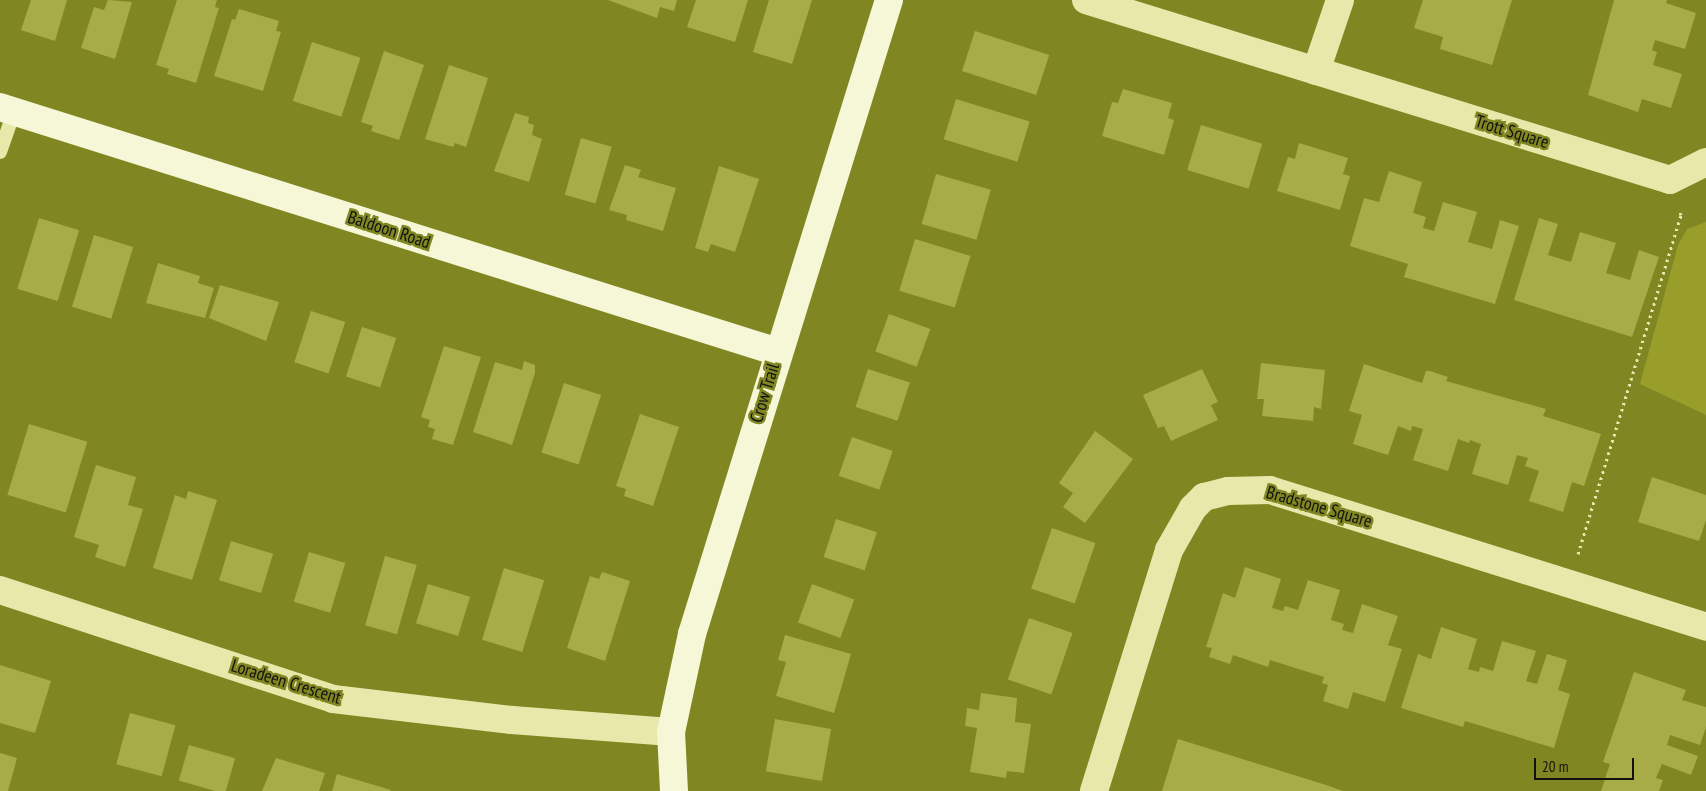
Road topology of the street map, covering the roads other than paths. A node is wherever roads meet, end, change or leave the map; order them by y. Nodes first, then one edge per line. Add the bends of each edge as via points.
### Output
1 (889, 0) edge
2 (1086, 0) edge
3 (1340, 0) edge
4 (1316, 71) junction
5 (7, 109) edge
6 (0, 152) edge
7 (1706, 162) edge
8 (778, 352) junction
9 (0, 590) edge
10 (1706, 627) edge
11 (671, 732) junction
12 (674, 791) edge
13 (1094, 791) edge

1 - 8 street, Crow Trail
2 - 4 street, Trott Square
3 - 4 street
4 - 7 street, Trott Square via 1670,180
5 - 6 lane
5 - 8 street, Baldoon Road
8 - 11 street, Crow Trail via 692,634
9 - 11 street, Loradeen Crescent via 333,699 512,720
10 - 13 street, Bradstone Square via 1270,490 1228,491 1204,497 1193,508 1169,550
11 - 12 street, Crow Trail

